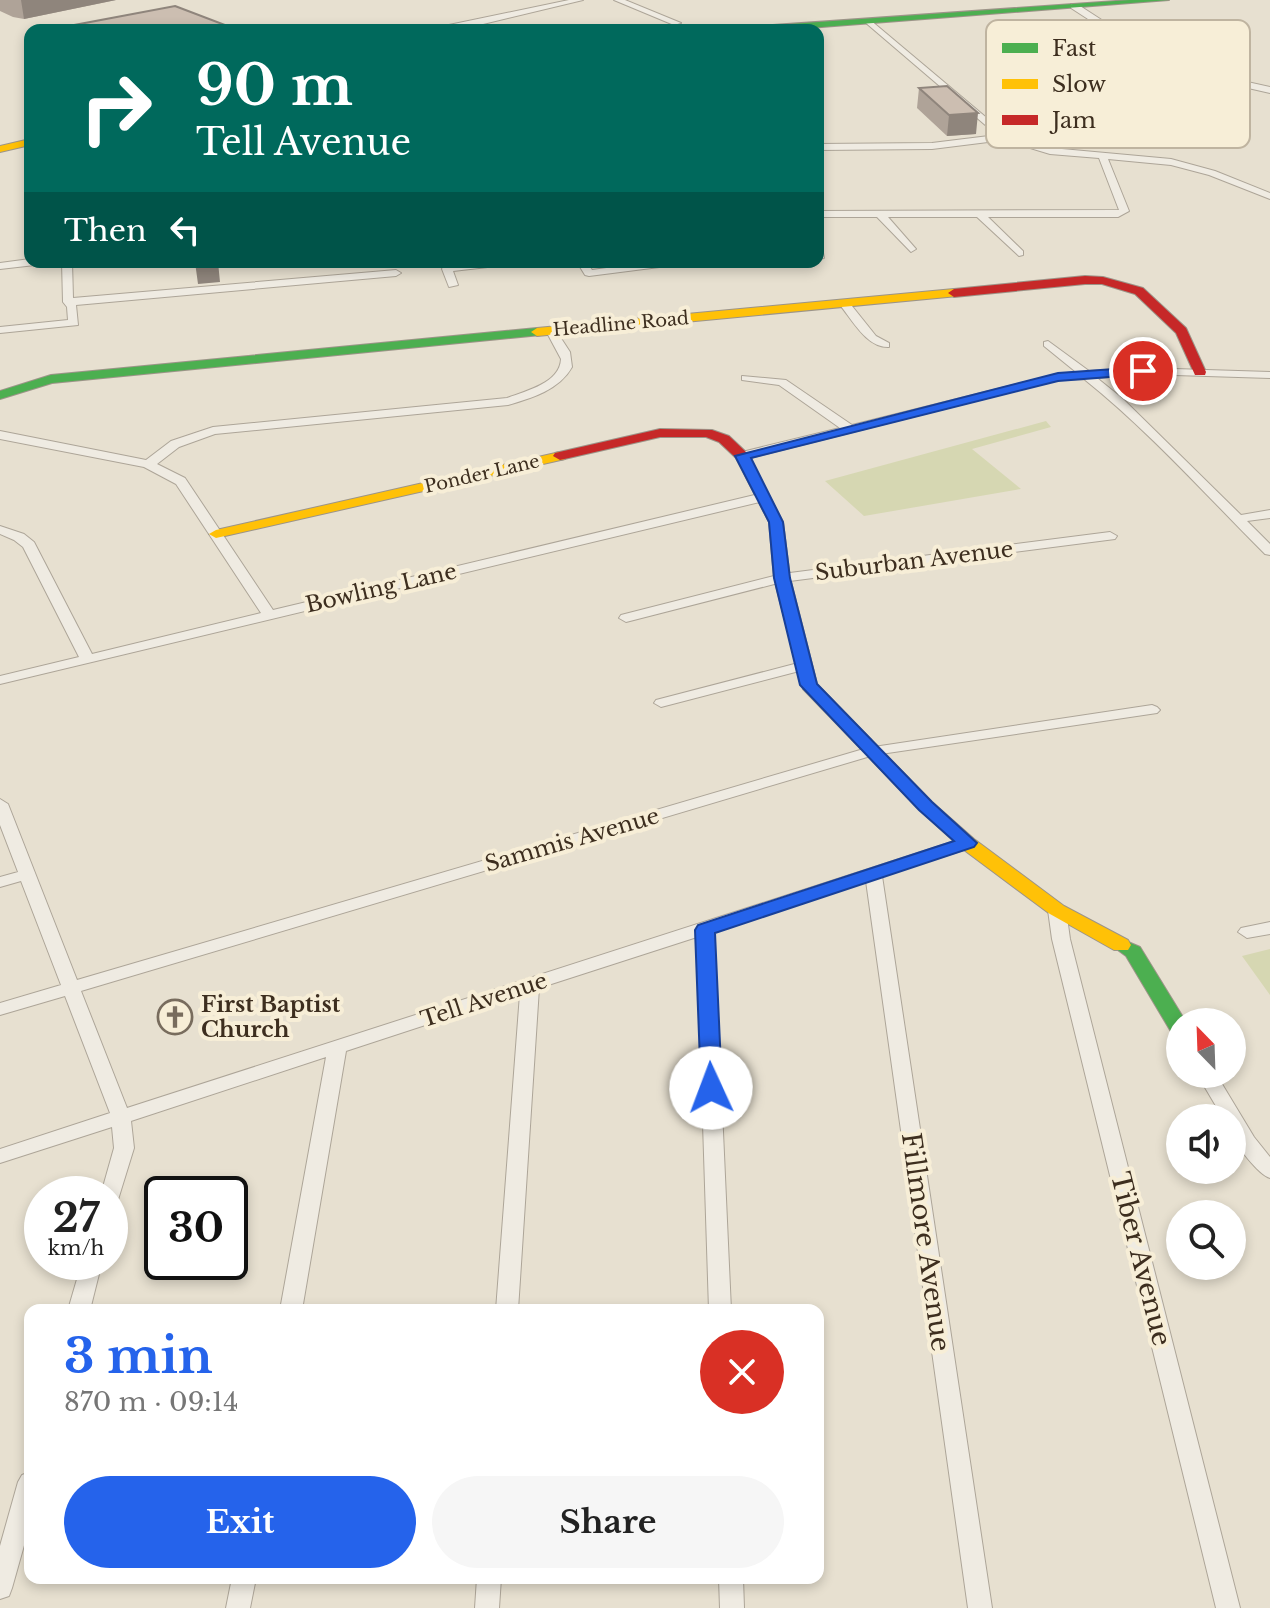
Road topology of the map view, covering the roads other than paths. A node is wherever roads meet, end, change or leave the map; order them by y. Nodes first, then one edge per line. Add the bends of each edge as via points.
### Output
1 (579, 0) edge
2 (618, 0) edge
3 (1165, 0) edge
4 (1120, 1) edge
5 (1074, 6) junction
6 (1096, 20) edge
7 (869, 21) junction
8 (472, 24) edge
9 (676, 24) edge
10 (824, 24) edge
11 (1250, 85) edge
12 (1270, 90) edge
13 (986, 122) edge
14 (986, 139) edge
15 (24, 143) edge
16 (824, 147) edge
17 (1040, 148) edge
18 (0, 149) edge
19 (1102, 155) junction
20 (1270, 196) edge
21 (824, 214) edge
22 (880, 214) junction
23 (980, 214) junction
24 (911, 249) dead end
25 (1019, 253) dead end
26 (24, 263) edge
27 (0, 266) edge
28 (67, 268) edge
29 (450, 268) edge
30 (586, 268) edge
31 (628, 268) edge
32 (396, 273) dead end
33 (453, 285) dead end
34 (68, 302) junction
35 (844, 303) junction
36 (0, 330) edge
37 (551, 331) junction
38 (1048, 344) dead end
39 (885, 345) dead end
40 (1200, 372) junction
41 (1086, 374) junction
42 (1270, 375) edge
43 (746, 378) dead end
44 (0, 395) edge
45 (850, 429) junction
46 (0, 435) edge
47 (742, 456) junction
48 (148, 464) junction
49 (763, 497) junction
50 (1270, 514) edge
51 (1237, 519) junction
52 (0, 530) edge
53 (216, 534) junction
54 (1110, 536) dead end
55 (1270, 551) edge
56 (782, 578) junction
57 (269, 615) junction
58 (626, 618) dead end
59 (87, 659) junction
60 (802, 666) junction
61 (0, 680) edge
62 (661, 703) dead end
63 (1152, 710) dead end
64 (872, 751) junction
65 (0, 804) edge
66 (967, 843) junction
67 (28, 874) junction
68 (874, 876) junction
69 (0, 882) edge
70 (1057, 910) junction
71 (1270, 928) edge
72 (705, 930) junction
73 (1247, 932) dead end
74 (530, 986) junction
75 (73, 987) junction
76 (1167, 1008) edge
77 (0, 1009) edge
78 (337, 1047) junction
79 (1214, 1088) edge
80 (121, 1117) junction
81 (0, 1156) edge
82 (1270, 1171) edge
83 (116, 1176) edge
84 (87, 1280) edge
85 (81, 1304) edge
86 (292, 1304) edge
87 (507, 1304) edge
88 (720, 1304) edge
89 (24, 1503) edge
90 (243, 1584) edge
91 (489, 1584) edge
92 (731, 1584) edge
93 (0, 1588) edge
94 (238, 1608) edge
95 (487, 1608) edge
96 (732, 1608) edge
97 (980, 1608) edge
98 (1228, 1608) edge

1 - 8 street
2 - 9 street
3 - 4 street
4 - 5 street
5 - 6 street
5 - 7 street
7 - 10 street
7 - 13 street
11 - 12 street
14 - 16 street
15 - 18 street
17 - 19 street
19 - 20 street via 1171,162
19 - 23 street via 1124,211
21 - 22 street
22 - 23 street
22 - 24 street
23 - 25 street
26 - 27 street
28 - 34 street
29 - 33 street
30 - 31 street via 589,273
32 - 34 street
34 - 36 street via 74,323
35 - 37 street, Headline Road
35 - 39 street via 872,338
35 - 40 street, Headline Road via 1103,281 1139,291 1182,331
37 - 44 street, Headline Road via 51,379
37 - 48 street via 567,360 566,369 534,393 508,401 213,431 175,444
38 - 41 street
40 - 41 street
40 - 42 street
41 - 45 street
41 - 51 street
43 - 45 street via 782,382
45 - 47 street
46 - 48 street
47 - 49 street
47 - 53 street, Ponder Lane via 724,439 707,433 660,433
48 - 53 street via 181,481
49 - 56 street via 776,522
49 - 57 street, Bowling Lane
50 - 51 street
51 - 55 street
52 - 59 street via 29,545
53 - 57 street
54 - 56 street, Suburban Avenue
56 - 58 street, Suburban Avenue
56 - 60 street
57 - 59 street, Bowling Lane
59 - 61 street, Bowling Lane
60 - 62 street
60 - 64 street via 809,685
63 - 64 street, Sammis Avenue
64 - 66 street
64 - 75 street, Sammis Avenue
65 - 67 street
66 - 68 street, Tell Avenue
66 - 70 street
67 - 69 street
67 - 75 street
68 - 72 street, Tell Avenue
68 - 97 street, Fillmore Avenue
70 - 76 street via 1133,952
70 - 98 street, Tiber Avenue
71 - 73 street
72 - 74 street, Tell Avenue
72 - 88 street
74 - 78 street, Tell Avenue
74 - 87 street
75 - 77 street, Sammis Avenue
75 - 80 street
78 - 80 street, Tell Avenue
78 - 86 street
79 - 82 street
80 - 81 street, Tell Avenue
80 - 83 street via 124,1148
84 - 85 street
89 - 93 street
90 - 94 street
91 - 95 street
92 - 96 street

